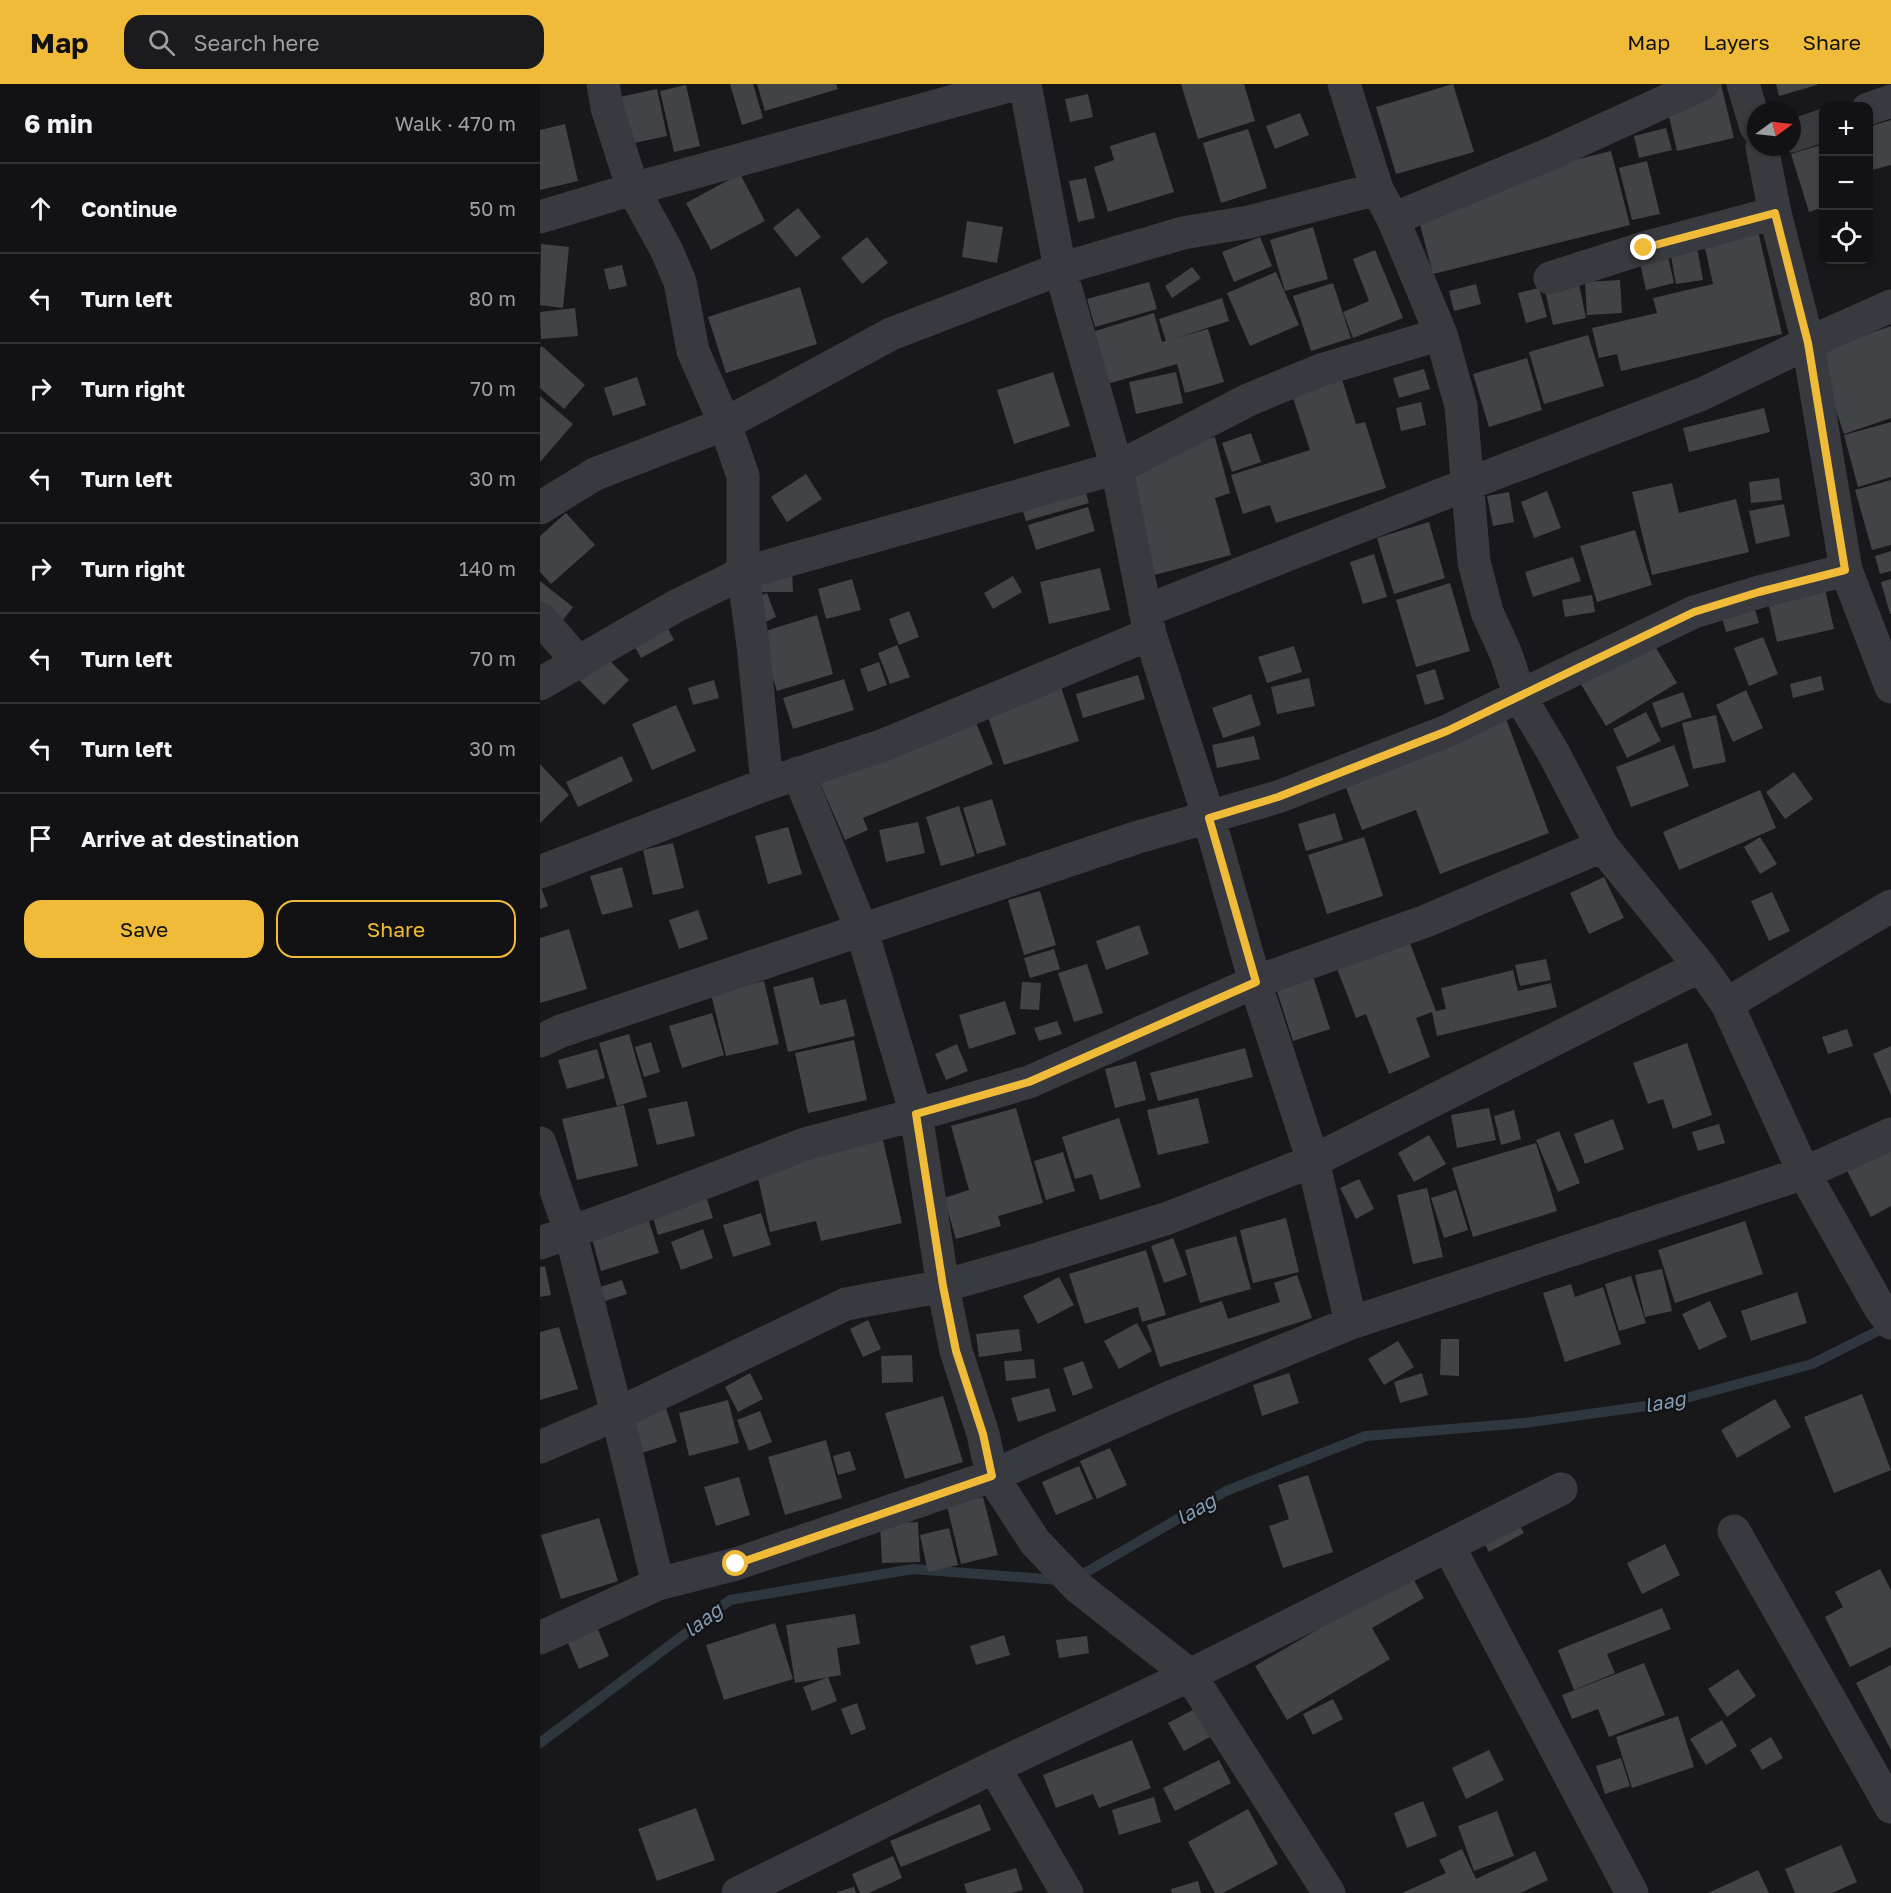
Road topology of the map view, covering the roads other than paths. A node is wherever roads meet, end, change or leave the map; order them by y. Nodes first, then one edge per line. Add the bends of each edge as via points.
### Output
1 (603, 84) edge
2 (1016, 84) edge
3 (1025, 84) edge
4 (1344, 84) edge
5 (1703, 84) edge
6 (1743, 84) edge
7 (1891, 101) edge
8 (1748, 102) edge
9 (1873, 108) edge
10 (1819, 127) edge
11 (1801, 133) edge
12 (1764, 156) edge
13 (633, 189) junction
14 (1377, 189) junction
15 (1775, 213) junction
16 (540, 217) edge
17 (1393, 219) junction
18 (1060, 269) junction
19 (1550, 278) dead end
20 (1891, 306) edge
21 (1441, 334) junction
22 (1808, 343) junction
23 (724, 424) junction
24 (1117, 468) junction
25 (1468, 484) junction
26 (540, 508) edge
27 (1845, 570) junction
28 (743, 573) junction
29 (540, 618) edge
30 (1148, 622) junction
31 (579, 663) junction
32 (1888, 666) edge
33 (540, 684) edge
34 (1520, 697) junction
35 (798, 773) junction
36 (767, 784) junction
37 (1209, 818) junction
38 (1602, 846) junction
39 (540, 872) edge
40 (1891, 906) edge
41 (861, 931) junction
42 (1700, 966) junction
43 (1256, 982) junction
44 (1727, 1004) junction
45 (540, 1041) edge
46 (916, 1114) junction
47 (1891, 1134) edge
48 (540, 1143) edge
49 (1313, 1161) junction
50 (1804, 1173) junction
51 (555, 1237) edge
52 (943, 1286) junction
53 (1886, 1315) edge
54 (1351, 1323) junction
55 (617, 1414) junction
56 (540, 1447) edge
57 (992, 1476) junction
58 (1561, 1489) dead end
59 (1734, 1531) dead end
60 (1449, 1547) junction
61 (658, 1584) junction
62 (540, 1638) edge
63 (1190, 1675) junction
64 (994, 1767) junction
65 (1891, 1807) edge
66 (783, 1883) edge
67 (738, 1893) edge
68 (1067, 1893) edge
69 (1329, 1893) edge
70 (1632, 1893) edge

1 - 13 street
2 - 13 street
3 - 18 street
4 - 14 street
5 - 17 street via 1550,154
6 - 8 street
7 - 9 street
10 - 11 street
12 - 15 street
13 - 16 street
13 - 23 street via 668,251 680,282 693,351
14 - 17 street
14 - 18 street via 1249,222 1183,233
15 - 19 street
15 - 22 street
17 - 21 street
18 - 23 street via 891,334
18 - 24 street
20 - 22 street
21 - 24 street via 1321,370 1248,400
21 - 25 street via 1461,406
22 - 25 street via 1702,394
22 - 27 street
23 - 26 street via 595,474
23 - 28 street via 742,476
24 - 28 street
24 - 30 street
25 - 30 street
25 - 34 street via 1474,562 1487,612
27 - 32 street
27 - 34 street via 1694,612
28 - 31 street via 676,606
28 - 36 street
29 - 31 street
30 - 35 street via 884,745
30 - 37 street
31 - 33 street
34 - 37 street via 1447,731 1278,797
34 - 38 street
35 - 36 street
35 - 41 street
36 - 39 street
37 - 41 street via 1135,838
37 - 43 street
38 - 42 street
38 - 43 street via 1426,921
40 - 44 street
41 - 45 street
41 - 46 street
42 - 44 street
42 - 49 street
43 - 46 street via 1029,1082
43 - 49 street
44 - 50 street
46 - 51 street via 806,1144
46 - 52 street
47 - 50 street
48 - 51 street
49 - 52 street via 1168,1218
49 - 54 street
50 - 53 street
50 - 54 street
51 - 55 street
52 - 55 street via 846,1305
52 - 57 street via 956,1351
54 - 57 street
55 - 56 street
55 - 61 street
57 - 61 street via 736,1564
57 - 63 street via 1035,1542 1079,1588
58 - 60 street
59 - 65 street
60 - 63 street
60 - 70 street
61 - 62 street
63 - 64 street
63 - 69 street
64 - 66 street
64 - 68 street
66 - 67 street

